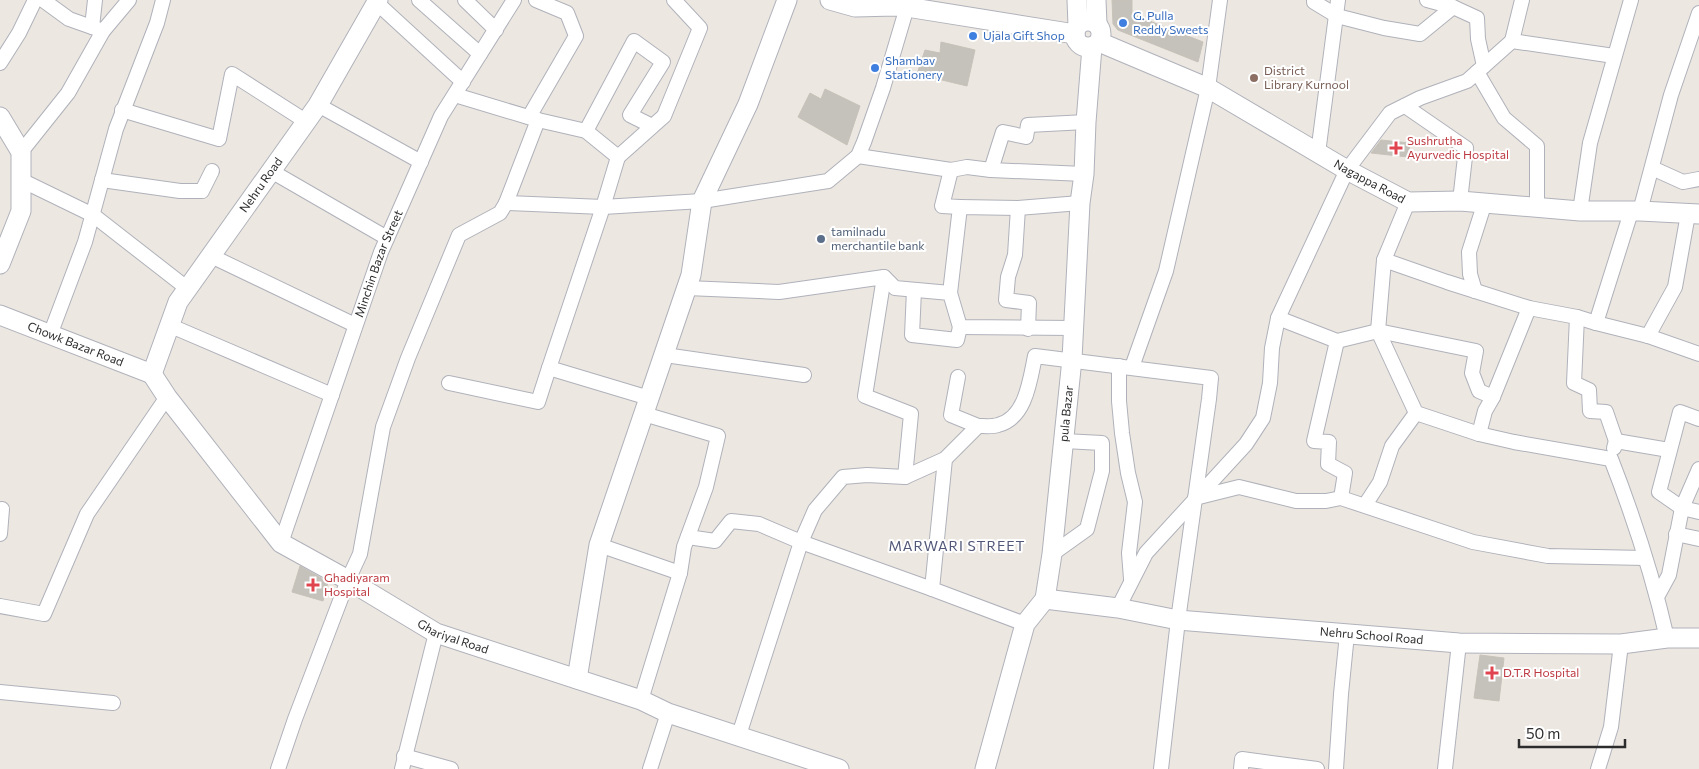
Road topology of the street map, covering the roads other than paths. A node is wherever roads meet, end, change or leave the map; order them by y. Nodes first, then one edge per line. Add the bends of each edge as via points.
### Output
1 (35, 0) edge
2 (43, 0) edge
3 (95, 0) edge
4 (129, 0) edge
5 (163, 0) edge
6 (419, 0) edge
7 (465, 0) edge
8 (514, 0) edge
9 (536, 0) edge
10 (674, 0) edge
11 (787, 0) edge
12 (830, 0) edge
13 (1078, 0) edge
14 (1096, 0) edge
15 (1220, 0) edge
16 (1314, 0) edge
17 (1338, 0) edge
18 (1427, 0) edge
19 (1522, 0) edge
20 (1631, 0) edge
21 (378, 1) edge
22 (896, 4) edge
23 (1453, 7) junction
24 (1699, 13) edge
25 (1337, 16) junction
26 (98, 29) junction
27 (496, 30) junction
28 (1076, 30) junction
29 (1096, 37) junction
30 (1512, 41) junction
31 (480, 54) junction
32 (1614, 56) junction
33 (0, 63) edge
34 (1481, 69) junction
35 (463, 82) junction
36 (1208, 88) junction
37 (455, 95) junction
38 (318, 105) junction
39 (1405, 106) junction
40 (122, 110) junction
41 (0, 117) edge
42 (534, 119) junction
43 (307, 122) junction
44 (1086, 122) junction
45 (652, 126) junction
46 (586, 131) junction
47 (21, 152) junction
48 (1318, 153) junction
49 (858, 156) junction
50 (618, 157) junction
51 (421, 162) junction
52 (1652, 168) junction
53 (951, 170) junction
54 (991, 170) junction
55 (1347, 170) junction
56 (212, 171) dead end
57 (271, 171) junction
58 (1084, 174) junction
59 (1699, 178) edge
60 (20, 180) junction
61 (102, 180) junction
62 (702, 201) junction
63 (1408, 202) junction
64 (1460, 202) junction
65 (506, 203) junction
66 (1080, 203) junction
67 (1484, 205) junction
68 (603, 207) junction
69 (960, 207) junction
70 (1018, 208) junction
71 (1537, 208) junction
72 (1580, 211) junction
73 (1636, 212) junction
74 (1693, 214) edge
75 (93, 215) junction
76 (387, 238) junction
77 (211, 256) junction
78 (1384, 260) junction
79 (0, 264) edge
80 (884, 277) junction
81 (687, 288) junction
82 (188, 289) junction
83 (914, 290) junction
84 (1475, 291) junction
85 (950, 293) junction
86 (1529, 308) junction
87 (0, 315) edge
88 (1577, 317) junction
89 (1278, 318) junction
90 (1596, 323) junction
91 (356, 325) junction
92 (171, 326) junction
93 (960, 327) junction
94 (1028, 328) junction
95 (1073, 328) junction
96 (1378, 331) junction
97 (50, 335) junction
98 (1648, 336) junction
99 (1337, 341) junction
100 (1699, 354) edge
101 (665, 355) junction
102 (1072, 359) junction
103 (1126, 367) junction
104 (549, 368) junction
105 (152, 374) junction
106 (804, 375) dead end
107 (958, 377) dead end
108 (449, 383) dead end
109 (332, 394) junction
110 (167, 397) junction
111 (1493, 397) junction
112 (647, 406) junction
113 (1416, 414) junction
114 (1699, 419) edge
115 (978, 426) junction
116 (1480, 434) junction
117 (1064, 441) junction
118 (1616, 441) junction
119 (1670, 450) junction
120 (945, 459) junction
121 (1612, 460) junction
122 (1699, 469) edge
123 (905, 477) junction
124 (1195, 498) junction
125 (1340, 498) junction
126 (1365, 505) junction
127 (1682, 508) junction
128 (2, 509) dead end
129 (1699, 512) edge
130 (0, 534) edge
131 (1676, 534) junction
132 (688, 537) junction
133 (1699, 539) edge
134 (801, 542) junction
135 (281, 543) junction
136 (599, 545) junction
137 (1052, 554) junction
138 (1646, 558) junction
139 (680, 573) junction
140 (348, 580) junction
141 (1132, 580) junction
142 (932, 589) junction
143 (1657, 597) junction
144 (1045, 599) junction
145 (0, 606) edge
146 (1118, 608) junction
147 (1178, 620) junction
148 (1025, 624) junction
149 (436, 633) junction
150 (1348, 634) junction
151 (1667, 638) junction
152 (1699, 638) edge
153 (1459, 643) junction
154 (1621, 644) junction
155 (577, 679) junction
156 (0, 692) edge
157 (642, 700) junction
158 (113, 703) dead end
159 (668, 713) junction
160 (739, 736) junction
161 (403, 762) edge
162 (278, 769) edge
163 (451, 769) edge
164 (650, 769) edge
165 (839, 769) edge
166 (985, 769) edge
167 (1161, 769) edge
168 (1241, 769) edge
169 (1316, 769) edge
170 (1336, 769) edge
171 (1445, 769) edge
172 (1598, 769) edge

1 - 33 street
2 - 26 street via 69,19
3 - 26 street
4 - 26 street
5 - 40 street
6 - 31 street
7 - 27 street
8 - 27 street, Minchin Bazar Street
9 - 42 street via 567,14 576,36
10 - 45 street via 700,28 664,116
11 - 62 street via 748,104
12 - 22 street via 855,8
13 - 28 street
14 - 29 street, pula Bazar
15 - 36 street
16 - 25 street
17 - 25 street
18 - 23 street
19 - 30 street
20 - 32 street
21 - 35 street
21 - 38 street, Nehru Road
22 - 28 street
22 - 49 street via 883,88
23 - 25 street via 1420,34
23 - 34 street via 1477,18
24 - 52 street via 1671,95
25 - 48 street
26 - 47 street via 68,93
27 - 31 street, Minchin Bazar Street
28 - 29 street, Nagappa Road via 1080,45 1088,47
29 - 36 street, Nagappa Road
29 - 44 street, pula Bazar
30 - 32 street
30 - 34 street
31 - 35 street, Minchin Bazar Street
32 - 72 street via 1590,143
34 - 39 street via 1468,81
34 - 71 street via 1504,118 1537,146
35 - 37 street, Minchin Bazar Street
36 - 48 street, Nagappa Road
36 - 103 street via 1166,271
37 - 42 street
37 - 51 street, Minchin Bazar Street via 441,116
38 - 43 street, Nehru Road
38 - 51 street
39 - 55 street via 1390,113
39 - 64 street via 1466,148
40 - 43 street via 219,139 232,74
40 - 61 street
41 - 47 street
42 - 46 street
42 - 65 street
43 - 57 street, Nehru Road
44 - 54 street via 1028,125 1026,137 1003,132
44 - 58 street, pula Bazar
45 - 46 street via 630,115 662,62 634,41
45 - 50 street
46 - 50 street
47 - 60 street
48 - 55 street, Nagappa Road
49 - 53 street
49 - 62 street via 828,180
50 - 68 street
51 - 76 street, Minchin Bazar Street
52 - 59 street via 1683,182
52 - 73 street
53 - 54 street
53 - 69 street via 942,206
54 - 58 street
55 - 63 street, Nagappa Road
55 - 89 street
56 - 61 street via 202,191
57 - 76 street
57 - 77 street, Nehru Road
58 - 66 street, pula Bazar
60 - 75 street
60 - 79 street via 21,211
61 - 75 street
62 - 68 street
62 - 81 street
63 - 64 street, Nagappa Road
63 - 78 street
64 - 67 street, Nagappa Road
65 - 68 street
65 - 140 street via 500,213 459,235 383,428 360,554
66 - 70 street
66 - 95 street, pula Bazar
67 - 71 street, Nagappa Road
67 - 84 street via 1469,252
68 - 104 street
69 - 70 street
69 - 85 street
70 - 94 street via 1015,255 1008,277 1006,300 1029,303
71 - 72 street, Nagappa Road
72 - 73 street, Nagappa Road
73 - 74 street, Nagappa Road
73 - 90 street
74 - 98 street via 1674,287
75 - 82 street
75 - 97 street
76 - 91 street, Minchin Bazar Street
77 - 82 street, Nehru Road
77 - 91 street
78 - 84 street
78 - 96 street
80 - 81 street via 778,292
80 - 83 street via 895,288
80 - 123 street via 865,396 911,414
81 - 101 street
82 - 92 street, Nehru Road via 178,302
83 - 85 street
83 - 93 street via 912,335 957,340
84 - 86 street
85 - 93 street
86 - 88 street
86 - 111 street
87 - 97 street, Chowk Bazar Road
88 - 90 street
88 - 118 street via 1574,383 1589,390 1590,411 1606,412
89 - 99 street
89 - 124 street via 1263,418 1246,444
90 - 98 street
91 - 109 street, Minchin Bazar Street
92 - 105 street, Nehru Road
92 - 109 street
93 - 94 street
94 - 95 street
95 - 102 street, pula Bazar
96 - 99 street
96 - 111 street via 1476,351 1472,373 1479,391
96 - 113 street
97 - 105 street, Chowk Bazar Road
98 - 100 street
99 - 125 street via 1314,441 1329,442 1328,464 1345,473
101 - 106 street
101 - 112 street
102 - 103 street
102 - 115 street via 1034,356 1027,392 1015,415 998,426
102 - 117 street, pula Bazar
103 - 124 street via 1211,378
103 - 141 street via 1119,401 1135,502 1129,553
104 - 108 street via 538,402
104 - 112 street
105 - 110 street, Ghariyal Road
107 - 115 street via 951,415
109 - 135 street, Minchin Bazar Street
110 - 135 street, Ghariyal Road
110 - 145 street via 86,514 44,614
111 - 116 street via 1485,411
112 - 132 street via 718,436 706,487
112 - 136 street
113 - 116 street
113 - 126 street via 1392,446 1380,482
114 - 119 street via 1680,412
115 - 120 street
116 - 121 street
117 - 137 street, pula Bazar
117 - 137 street via 1102,443 1102,471 1087,529
118 - 119 street
118 - 121 street
119 - 127 street via 1659,492
120 - 123 street
120 - 142 street
121 - 138 street
122 - 127 street
123 - 134 street via 843,477 815,510
124 - 125 street via 1239,487 1296,501
124 - 141 street via 1146,553
124 - 147 street
125 - 126 street
126 - 138 street via 1473,542 1548,556
127 - 129 street
127 - 131 street
128 - 130 street
131 - 133 street
131 - 143 street via 1669,574
132 - 134 street via 715,541 731,521 759,524
132 - 139 street
134 - 142 street
134 - 160 street
135 - 140 street, Ghariyal Road
136 - 139 street
136 - 155 street
137 - 144 street, pula Bazar
138 - 143 street
139 - 157 street
140 - 149 street, Ghariyal Road
140 - 162 street
141 - 146 street
142 - 148 street
143 - 151 street
144 - 146 street, Nehru School Road
144 - 148 street, pula Bazar
146 - 147 street, Nehru School Road
147 - 150 street, Nehru School Road
147 - 167 street
148 - 166 street, pula Bazar
149 - 155 street, Ghariyal Road
149 - 161 street
150 - 153 street, Nehru School Road
150 - 170 street
151 - 152 street, Nehru School Road
151 - 154 street, Nehru School Road
153 - 154 street, Nehru School Road
153 - 171 street
154 - 172 street via 1611,727
155 - 157 street, Ghariyal Road
156 - 158 street
157 - 159 street, Ghariyal Road
159 - 160 street, Ghariyal Road
159 - 164 street
160 - 165 street, Ghariyal Road
161 - 163 street
168 - 169 street via 1242,758

